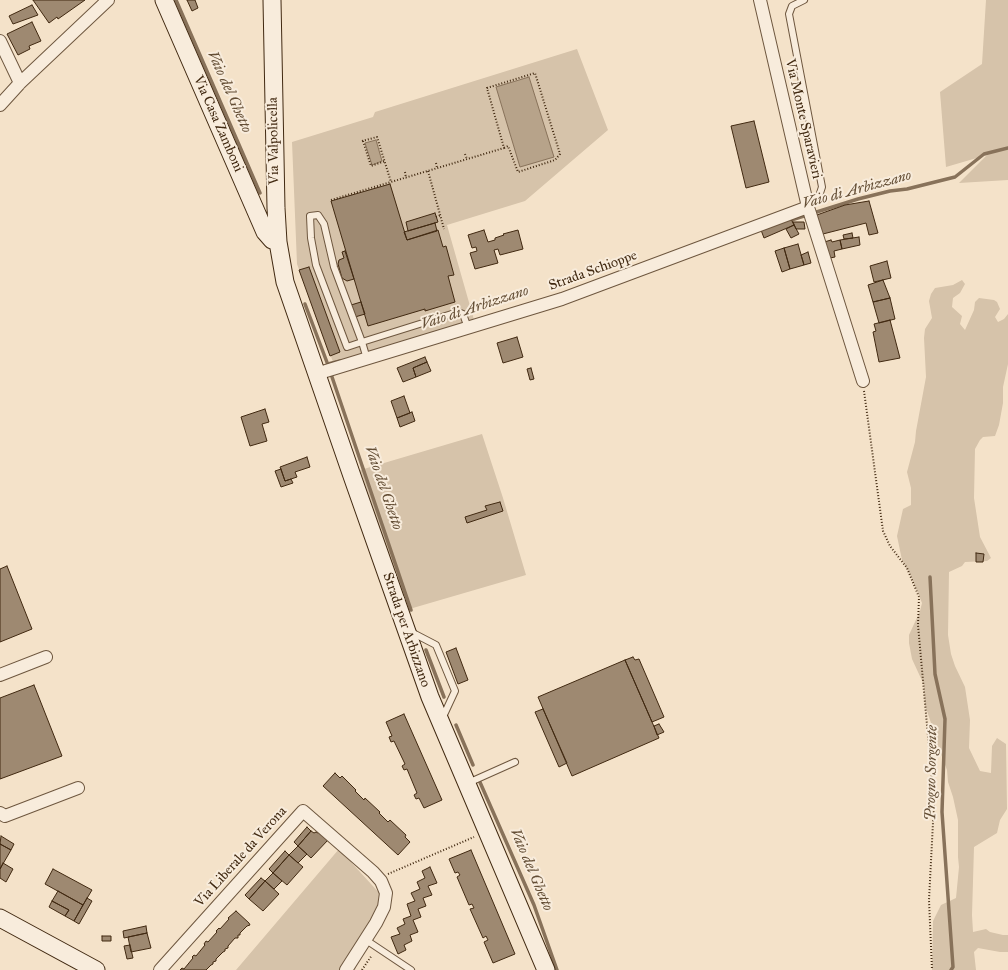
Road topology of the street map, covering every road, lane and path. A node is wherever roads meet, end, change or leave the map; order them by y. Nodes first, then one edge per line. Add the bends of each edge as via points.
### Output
1 (108, 0) edge
2 (164, 0) edge
3 (272, 0) edge
4 (760, 0) edge
5 (804, 0) edge
6 (0, 41) edge
7 (20, 82) junction
8 (0, 105) edge
9 (504, 148) junction
10 (465, 154) dead end
11 (467, 159) junction
12 (385, 161) junction
13 (436, 163) dead end
14 (437, 168) junction
15 (428, 171) junction
16 (405, 172) dead end
17 (406, 178) junction
18 (392, 182) junction
19 (331, 200) dead end
20 (807, 204) junction
21 (441, 215) junction
22 (436, 217) dead end
23 (444, 229) dead end
24 (278, 242) junction
25 (285, 282) joint
26 (468, 328) junction
27 (362, 344) junction
28 (367, 358) junction
29 (316, 374) junction
30 (863, 381) joint
31 (406, 629) junction
32 (46, 657) dead end
33 (0, 675) edge
34 (440, 722) junction
35 (515, 762) dead end
36 (467, 783) junction
37 (78, 788) dead end
38 (0, 813) edge
39 (488, 832) junction
40 (378, 878) junction
41 (0, 918) edge
42 (366, 940) junction
43 (377, 948) junction
44 (96, 970) edge
45 (160, 970) edge
46 (346, 970) edge
47 (362, 970) edge
48 (411, 970) edge
49 (546, 970) edge
50 (932, 970) edge

1 - 7 street
2 - 24 main road, Via Casa Zamboni via 265,232 272,240
3 - 24 main road, Via Valpolicella
4 - 20 street, Via Monte Sparavieri
5 - 20 lane via 792,6 789,14 822,187 819,196
6 - 7 street
7 - 8 street
9 - 9 path via 486,88 535,74 560,154 555,160 518,172 508,146
9 - 11 path
10 - 11 path
11 - 14 path
12 - 12 path via 371,166 363,141 377,137
12 - 18 path
13 - 14 path
14 - 15 path
15 - 17 path
15 - 21 path
16 - 17 path
17 - 18 path
18 - 19 path
20 - 26 street, Strada Schioppe via 562,299
20 - 30 street, Via Monte Sparavieri
21 - 22 path
21 - 23 path
24 - 25 main road, Via Valpolicella
25 - 29 main road, Strada per Arbizzano
26 - 27 lane via 463,314 458,312
26 - 28 street, Strada Schioppe
27 - 27 lane via 334,267 324,224 318,215 310,216 316,265 347,347
27 - 28 lane
28 - 29 street, Strada Schioppe
29 - 31 main road, Strada per Arbizzano
30 - 50 path via 883,531 906,568 919,597 918,625 934,803 930,900
31 - 34 main road, Strada per Arbizzano
31 - 34 lane via 436,645 455,691
32 - 33 street
34 - 36 main road, Strada per Arbizzano
35 - 36 lane
36 - 39 main road, Strada per Arbizzano
37 - 38 street via 5,816
39 - 40 path
39 - 49 main road, Strada per Arbizzano
40 - 42 street, Via Liberale da Verona via 386,893 384,907
40 - 45 street, Via Liberale da Verona via 303,811
41 - 44 main road
42 - 43 lane
42 - 46 street, Via Liberale da Verona
43 - 47 path
43 - 48 lane

